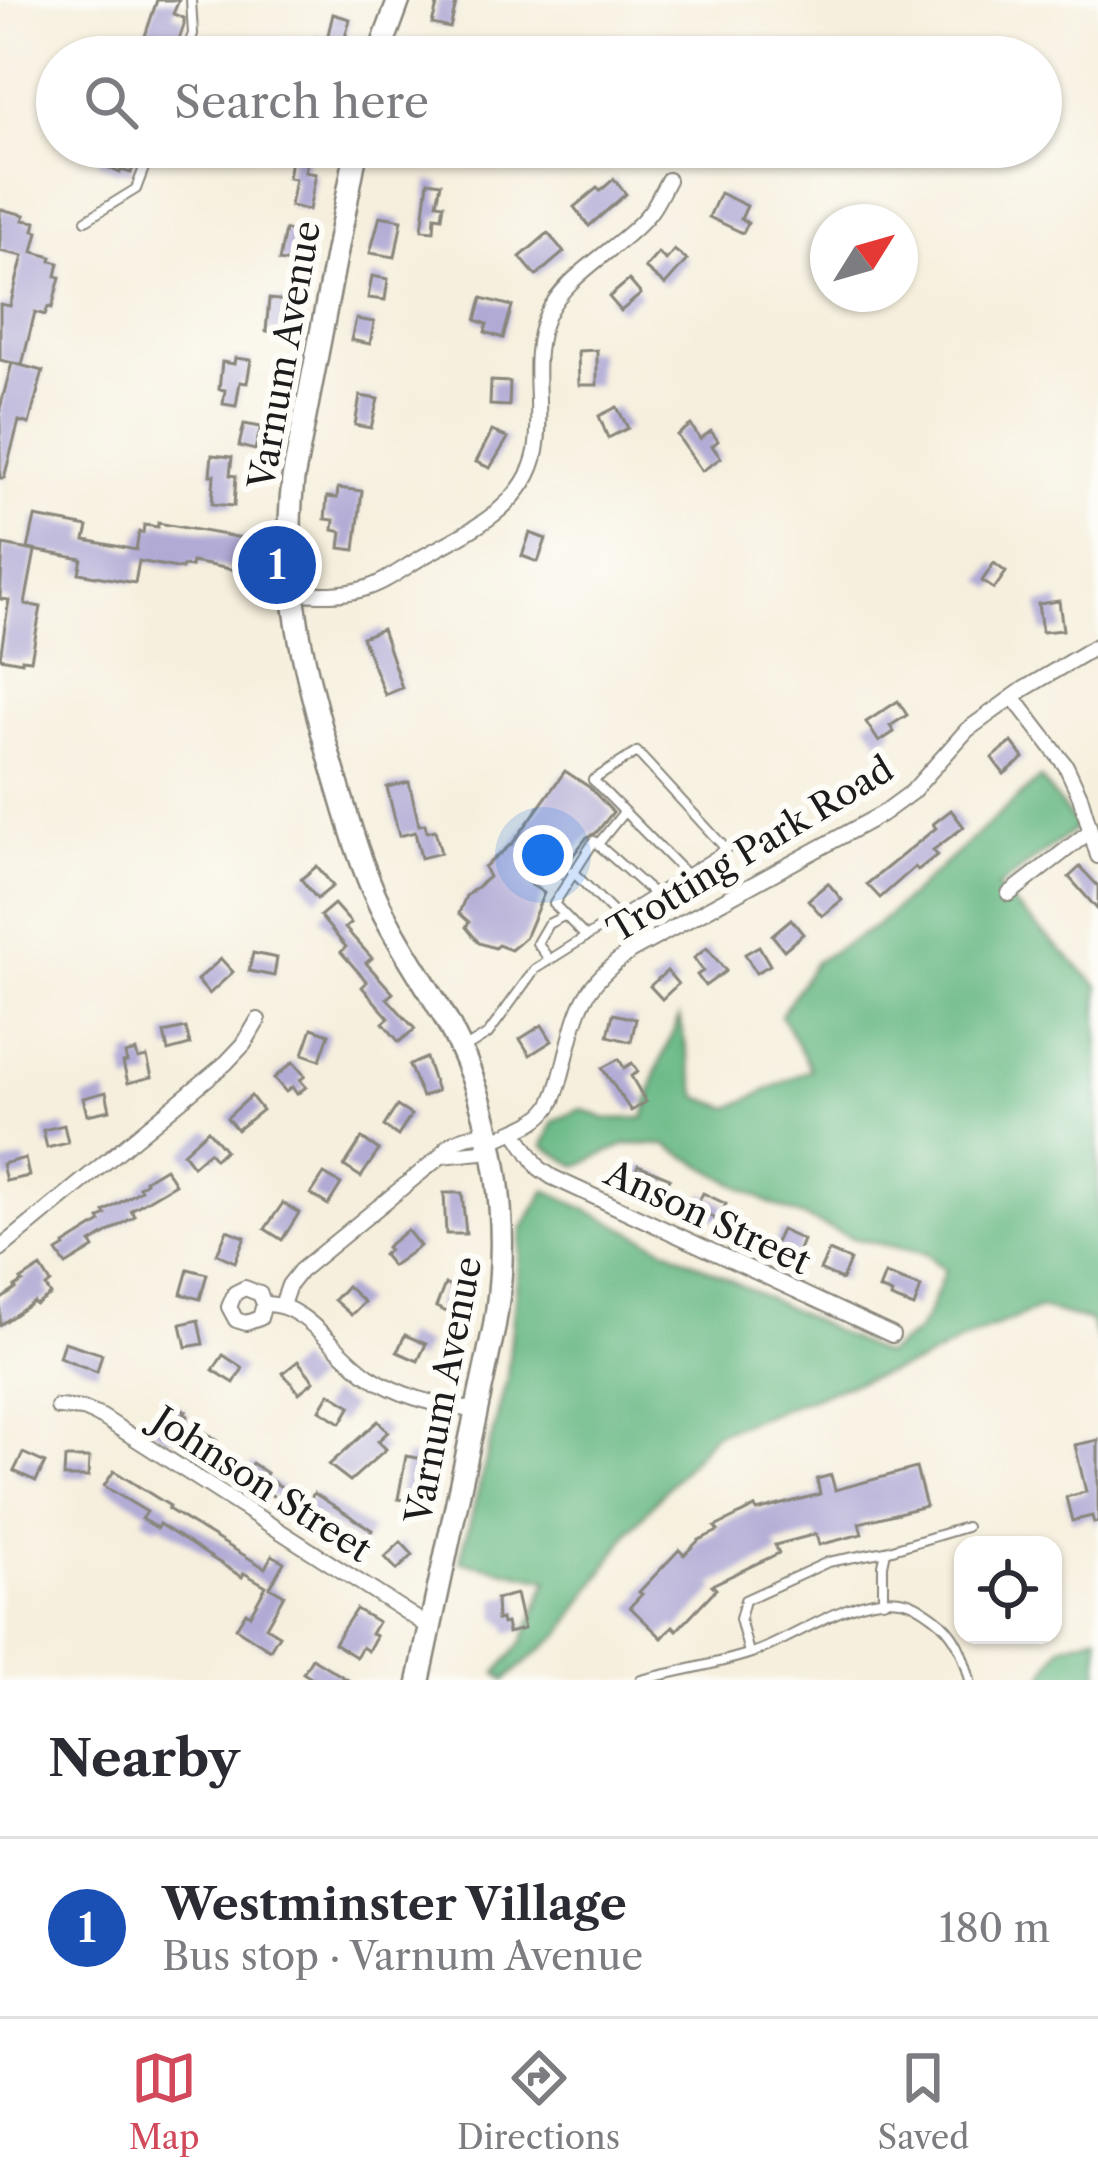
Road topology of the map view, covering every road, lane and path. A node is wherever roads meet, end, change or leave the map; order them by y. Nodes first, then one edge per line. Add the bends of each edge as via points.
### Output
1 (191, 0) edge
2 (399, 0) edge
3 (192, 36) edge
4 (386, 36) edge
5 (144, 168) edge
6 (353, 168) edge
7 (668, 180) dead end
8 (86, 220) dead end
9 (291, 593) junction
10 (1098, 645) edge
11 (1013, 698) junction
12 (624, 812) junction
13 (1089, 832) junction
14 (598, 844) junction
15 (1098, 856) edge
16 (572, 871) junction
17 (686, 874) junction
18 (654, 894) junction
19 (1009, 894) dead end
20 (564, 916) junction
21 (618, 917) junction
22 (586, 937) junction
23 (549, 959) junction
24 (258, 1020) dead end
25 (461, 1051) junction
26 (515, 1132) junction
27 (490, 1141) junction
28 (0, 1249) edge
29 (264, 1304) dead end
30 (283, 1305) junction
31 (892, 1335) dead end
32 (58, 1406) dead end
33 (475, 1410) junction
34 (966, 1527) dead end
35 (886, 1551) junction
36 (883, 1600) junction
37 (428, 1626) junction
38 (749, 1653) junction
39 (418, 1680) edge
40 (640, 1680) edge
41 (970, 1680) edge

1 - 3 lane
2 - 4 main road
5 - 8 lane via 136,189
6 - 9 main road, Varnum Avenue via 292,479
7 - 9 street via 649,213 545,319 536,450 515,495 369,588
9 - 25 main road, Varnum Avenue via 308,683 358,850
10 - 11 street, Trotting Park Road
11 - 13 street via 1066,766
11 - 26 street, Trotting Park Road via 967,730 882,814 611,965 578,1008 554,1100
12 - 14 lane
12 - 17 lane
12 - 17 lane via 592,780 637,752 726,849
13 - 15 street
13 - 19 street
14 - 16 lane
14 - 18 lane
16 - 20 lane via 554,904
16 - 21 lane
17 - 18 lane
18 - 21 lane
20 - 22 lane
20 - 23 lane via 537,943
21 - 22 lane
22 - 23 lane
23 - 25 lane via 488,1034
24 - 28 street via 226,1064
25 - 27 main road, Varnum Avenue
26 - 27 street, Trotting Park Road
26 - 31 street, Anson Street via 552,1178
27 - 30 street, Trotting Park Road via 481,1152 441,1156 300,1271
27 - 33 main road, Varnum Avenue via 503,1261
29 - 30 street
30 - 33 street via 370,1376 416,1398
32 - 37 street, Johnson Street via 102,1417
33 - 37 main road, Varnum Avenue
34 - 35 lane
35 - 36 lane
35 - 38 lane via 828,1562 745,1600 740,1619
36 - 38 lane
36 - 41 lane via 914,1604 947,1627
37 - 39 main road, Varnum Avenue
38 - 40 lane

